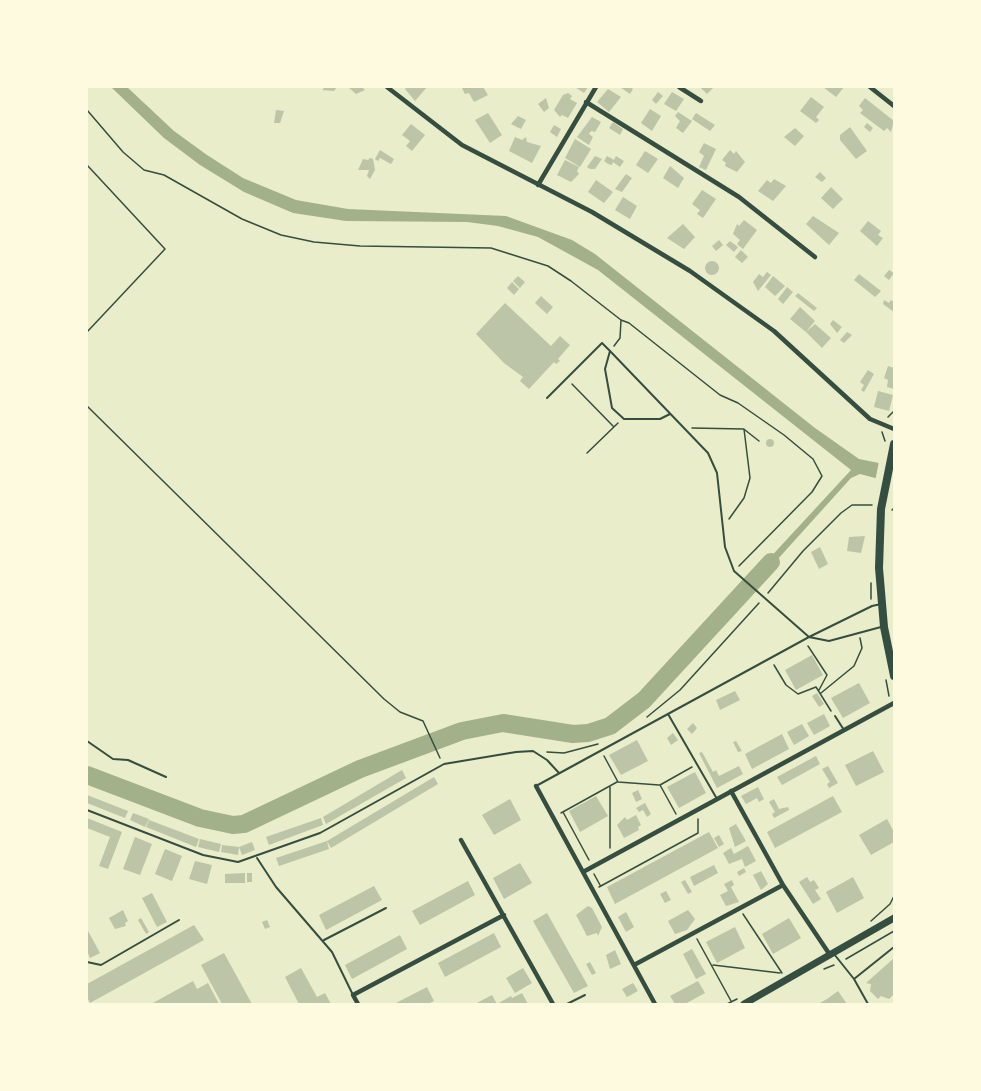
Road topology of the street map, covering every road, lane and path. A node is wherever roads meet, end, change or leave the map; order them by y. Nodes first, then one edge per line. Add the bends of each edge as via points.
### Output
1 (387, 87) edge
2 (596, 87) edge
3 (679, 87) edge
4 (870, 87) edge
5 (700, 101) dead end
6 (586, 102) junction
7 (894, 106) edge
8 (87, 110) edge
9 (87, 165) edge
10 (538, 185) junction
11 (815, 257) dead end
12 (621, 320) junction
13 (87, 332) edge
14 (610, 351) junction
15 (566, 378) junction
16 (547, 398) dead end
17 (87, 406) edge
18 (894, 411) edge
19 (670, 414) junction
20 (888, 417) dead end
21 (624, 419) junction
22 (613, 426) junction
23 (744, 429) junction
24 (894, 429) edge
25 (688, 430) junction
26 (883, 431) dead end
27 (759, 441) dead end
28 (890, 443) edge
29 (587, 453) dead end
30 (877, 507) junction
31 (722, 525) junction
32 (734, 571) junction
33 (764, 598) junction
34 (881, 604) junction
35 (884, 627) junction
36 (860, 632) junction
37 (809, 638) junction
38 (803, 640) junction
39 (771, 658) junction
40 (894, 676) edge
41 (819, 691) junction
42 (821, 694) junction
43 (894, 704) edge
44 (668, 714) junction
45 (835, 716) joint
46 (640, 722) dead end
47 (844, 730) junction
48 (87, 741) edge
49 (599, 744) dead end
50 (602, 750) junction
51 (533, 752) junction
52 (438, 753) dead end
53 (697, 765) junction
54 (559, 773) junction
55 (166, 777) dead end
56 (618, 782) junction
57 (660, 785) junction
58 (536, 786) joint
59 (610, 786) junction
60 (731, 791) junction
61 (717, 799) junction
62 (87, 810) edge
63 (563, 812) junction
64 (677, 815) dead end
65 (553, 817) junction
66 (461, 840) dead end
67 (610, 852) dead end
68 (256, 857) junction
69 (591, 867) junction
70 (583, 872) junction
71 (783, 885) junction
72 (600, 886) dead end
73 (386, 908) dead end
74 (739, 908) junction
75 (504, 915) junction
76 (894, 918) edge
77 (178, 920) dead end
78 (894, 931) edge
79 (693, 933) junction
80 (324, 940) junction
81 (894, 946) edge
82 (832, 955) junction
83 (87, 962) edge
84 (840, 962) junction
85 (634, 965) junction
86 (712, 965) junction
87 (822, 970) dead end
88 (855, 980) junction
89 (353, 995) junction
90 (585, 995) dead end
91 (731, 1002) dead end
92 (358, 1004) edge
93 (553, 1004) edge
94 (567, 1004) edge
95 (655, 1004) edge
96 (744, 1004) edge
97 (868, 1004) edge

1 - 10 street via 462,145
2 - 6 street
3 - 5 street
4 - 7 street
6 - 10 street
6 - 11 street via 739,197
8 - 12 path via 144,170 164,175 221,208 281,235 360,246 491,248 548,266
9 - 13 path via 165,249
10 - 24 street via 592,212 690,271 774,331 870,419
12 - 14 path via 620,338
12 - 32 path via 720,395 784,435 813,459 822,476 812,492
14 - 15 lane via 602,343
14 - 19 lane
14 - 21 lane via 605,369 612,408
15 - 16 lane
15 - 22 path
17 - 52 path via 384,699 400,712 423,721
18 - 20 path
19 - 21 lane via 660,419
19 - 25 lane
21 - 22 path
22 - 29 path
23 - 25 path
23 - 27 path
23 - 31 path via 750,478 742,502
25 - 31 lane via 714,463
26 - 28 path
28 - 30 main road
30 - 33 path via 852,505 841,513 802,551
30 - 34 main road
31 - 32 lane
32 - 33 lane
33 - 37 lane
33 - 46 path via 680,690
34 - 35 main road
34 - 37 lane
35 - 36 lane
35 - 40 main road
36 - 37 lane via 829,641
36 - 42 path via 862,648 854,666
37 - 38 lane
38 - 39 lane
38 - 41 path via 827,675
39 - 41 path via 786,685 798,694 812,687
39 - 44 lane
41 - 42 path
42 - 45 path
43 - 47 street
44 - 50 lane
44 - 53 lane
45 - 47 lane
47 - 60 street
48 - 55 lane via 113,759 128,760
49 - 51 path via 564,753
50 - 54 lane
50 - 56 path
51 - 54 lane
51 - 68 lane via 444,764 320,833
53 - 57 path
53 - 61 lane
54 - 58 lane
56 - 57 path
56 - 59 path
57 - 64 path
58 - 65 street
59 - 63 path
59 - 67 path
60 - 61 street
60 - 71 street
61 - 69 street
62 - 68 lane via 213,858 238,862
63 - 65 path
63 - 69 path
65 - 70 street
66 - 75 street
68 - 80 lane via 276,887
69 - 70 street
69 - 72 path
70 - 85 street
71 - 74 street
71 - 82 street
73 - 80 lane
74 - 79 street
74 - 86 path via 782,973
75 - 89 street
75 - 93 street
76 - 82 main road
77 - 83 lane via 102,965
78 - 84 path
79 - 85 street
79 - 86 path
80 - 89 lane
81 - 88 lane
82 - 84 lane
82 - 96 main road
84 - 87 path
84 - 88 lane
85 - 95 street
86 - 91 path
88 - 97 lane
89 - 92 street
90 - 94 lane

